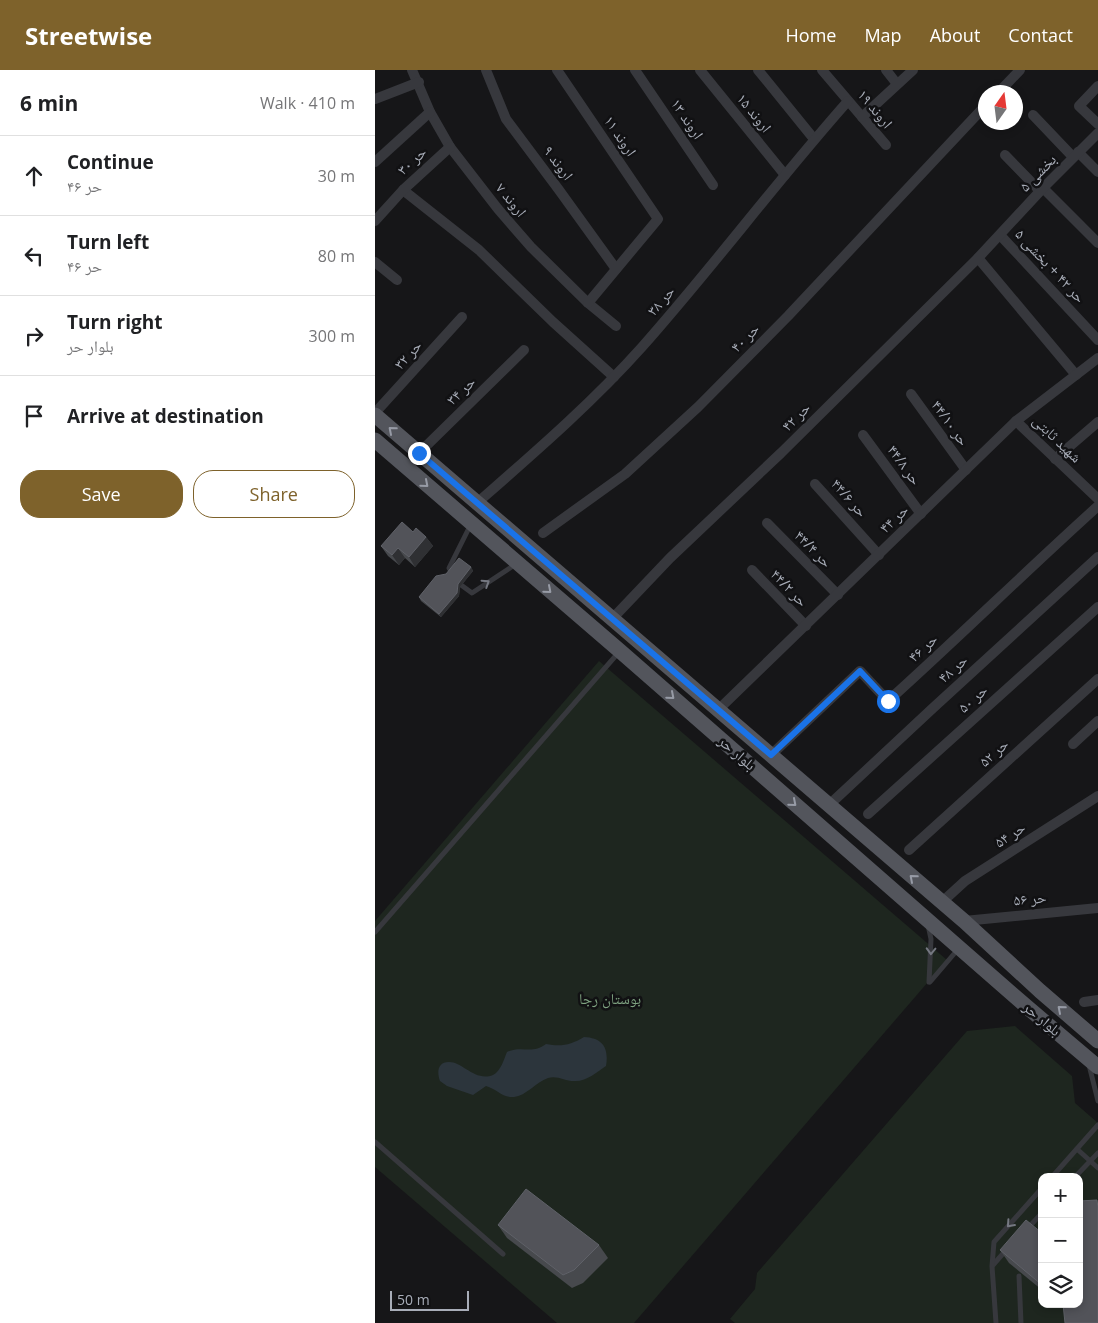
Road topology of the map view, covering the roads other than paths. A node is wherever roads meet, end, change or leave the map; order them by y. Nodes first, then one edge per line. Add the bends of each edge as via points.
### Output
1 (412, 70) edge
2 (486, 70) edge
3 (557, 70) edge
4 (635, 70) edge
5 (700, 70) edge
6 (758, 70) edge
7 (822, 70) edge
8 (886, 70) edge
9 (913, 70) edge
10 (1020, 70) edge
11 (419, 82) junction
12 (897, 84) junction
13 (1006, 85) edge
14 (1098, 86) edge
15 (375, 99) edge
16 (848, 101) junction
17 (431, 112) junction
18 (978, 114) edge
19 (1033, 115) dead end
20 (862, 117) junction
21 (1098, 124) edge
22 (1098, 132) edge
23 (814, 139) junction
24 (886, 145) dead end
25 (450, 147) junction
26 (1005, 155) dead end
27 (1076, 155) junction
28 (375, 162) edge
29 (1098, 172) edge
30 (785, 175) junction
31 (713, 185) dead end
32 (1041, 189) junction
33 (403, 190) junction
34 (375, 220) edge
35 (1000, 235) junction
36 (1098, 243) edge
37 (978, 258) junction
38 (375, 262) edge
39 (616, 270) junction
40 (397, 280) dead end
41 (588, 303) junction
42 (462, 317) dead end
43 (616, 326) dead end
44 (1098, 340) edge
45 (524, 350) dead end
46 (1098, 358) edge
47 (1076, 375) junction
48 (614, 377) junction
49 (911, 394) dead end
50 (375, 414) edge
51 (1016, 421) junction
52 (1098, 422) edge
53 (863, 434) dead end
54 (375, 440) edge
55 (419, 453) junction
56 (1055, 459) junction
57 (966, 470) junction
58 (815, 484) dead end
59 (1094, 488) edge
60 (1098, 499) edge
61 (477, 503) junction
62 (1098, 506) edge
63 (921, 514) junction
64 (471, 523) junction
65 (767, 523) dead end
66 (543, 532) dead end
67 (879, 555) junction
68 (1098, 557) edge
69 (517, 563) junction
70 (752, 570) dead end
71 (838, 595) junction
72 (1098, 607) edge
73 (612, 618) junction
74 (806, 626) junction
75 (620, 651) junction
76 (1098, 679) edge
77 (718, 710) junction
78 (1098, 721) edge
79 (1073, 744) dead end
80 (771, 755) junction
81 (1098, 796) edge
82 (829, 805) junction
83 (868, 814) dead end
84 (909, 850) dead end
85 (942, 902) junction
86 (1098, 908) edge
87 (927, 920) junction
88 (964, 921) junction
89 (375, 932) edge
90 (959, 948) junction
91 (1040, 991) junction
92 (1098, 1000) edge
93 (1084, 1002) dead end
94 (1027, 1006) junction
95 (1098, 1041) edge
96 (1092, 1062) edge
97 (1098, 1101) edge
98 (1098, 1125) edge
99 (375, 1142) edge
100 (1077, 1149) junction
101 (1098, 1153) edge
102 (1090, 1161) junction
103 (1098, 1168) edge
104 (1056, 1173) edge
105 (1079, 1173) edge
106 (1038, 1192) edge
107 (1038, 1217) edge
108 (1023, 1233) edge
109 (1011, 1246) edge
110 (503, 1254) dead end
111 (993, 1266) junction
112 (1019, 1276) edge
113 (996, 1323) edge
114 (1021, 1323) edge

1 - 11 street, اروند ۷
2 - 39 street, اروند ۹ via 506,120
3 - 39 street, اروند ۱۱ via 658,219
4 - 31 street, اروند ۱۳
5 - 30 street, اروند ۱۵
6 - 23 street
7 - 16 street, اروند ۱۹
8 - 12 street
9 - 12 street
10 - 13 street
11 - 15 street
11 - 17 street, اروند ۷
12 - 20 street
14 - 21 street via 1079,106
16 - 20 street, اروند ۱۹
16 - 23 street, حر ۳۸
17 - 25 street, اروند ۷
17 - 28 street
18 - 66 street, حر ۴۰ via 789,316 698,407 625,474
19 - 27 street
20 - 24 street, اروند ۱۹
22 - 27 street, بخشی ۵
23 - 30 street, حر ۳۸
25 - 33 street, حر ۳۰
25 - 41 street, اروند ۷ via 531,247
26 - 32 street
27 - 29 street
27 - 32 street, بخشی ۵
30 - 48 street, حر ۳۸ via 720,256
32 - 35 street, بخشی ۵
32 - 36 street
33 - 34 street, حر ۳۰
33 - 48 street via 479,250
35 - 37 street, حر ۴۲
35 - 44 street, حر ۴۲ + بخشی ۵
37 - 47 street
37 - 73 street, حر ۴۲
38 - 40 street
39 - 41 street
41 - 43 street, اروند ۷
42 - 50 street, حر ۳۲
45 - 55 street, حر ۳۴
46 - 47 street, حر ۴۴
47 - 51 street, حر ۴۴
48 - 61 street, حر ۳۸
49 - 57 street, حر ۴۴/۱۰
55 -> 50 main road, بلوار حر
51 - 56 street, شهید ثابتی
51 - 57 street, حر ۴۴
52 - 56 street
53 - 63 street, حر ۴۴/۸
54 -> 64 main road, بلوار حر
55 - 61 main road, بلوار حر
56 - 59 street, شهید ثابتی
57 - 63 street, حر ۴۴
58 - 67 street, حر ۴۴/۶
59 - 60 street, شهید ثابتی
61 - 73 main road, بلوار حر
62 - 80 street, حر ۴۶ via 888,701 860,671
63 - 67 street, حر ۴۴
64 - 69 main road, بلوار حر
64 -> 69 lane via 449,568 457,583 472,592
65 - 71 street, حر ۴۴/۴
67 - 71 street, حر ۴۴
68 - 82 street, حر ۴۸
69 -> 75 main road, بلوار حر
70 - 74 street, حر ۴۴/۲
71 - 74 street, حر ۴۴
72 - 83 street, حر ۵۰
73 - 77 main road, بلوار حر
74 - 77 street, حر ۴۴
75 -> 87 main road, بلوار حر
75 - 89 lane
76 - 84 street, حر ۵۲
77 - 80 main road, بلوار حر
78 - 79 street
80 - 82 main road, بلوار حر
81 - 85 street, حر ۵۴ via 965,881
85 -> 82 main road, بلوار حر
85 - 88 main road, بلوار حر
86 - 88 street, حر ۵۶
87 - 90 main road, بلوار حر
87 -> 90 lane via 931,939 929,982
88 - 91 main road, بلوار حر
90 - 94 main road, بلوار حر
91 - 94 main road
95 -> 91 main road, بلوار حر
92 - 93 street
94 - 96 main road, بلوار حر
96 - 97 lane
98 - 100 lane
99 - 110 lane
100 - 102 lane
100 - 104 lane
101 - 102 lane
102 - 103 lane
102 - 105 lane
106 -> 111 lane via 994,1242
107 - 108 lane
109 - 111 lane
111 - 113 lane
112 - 114 lane

